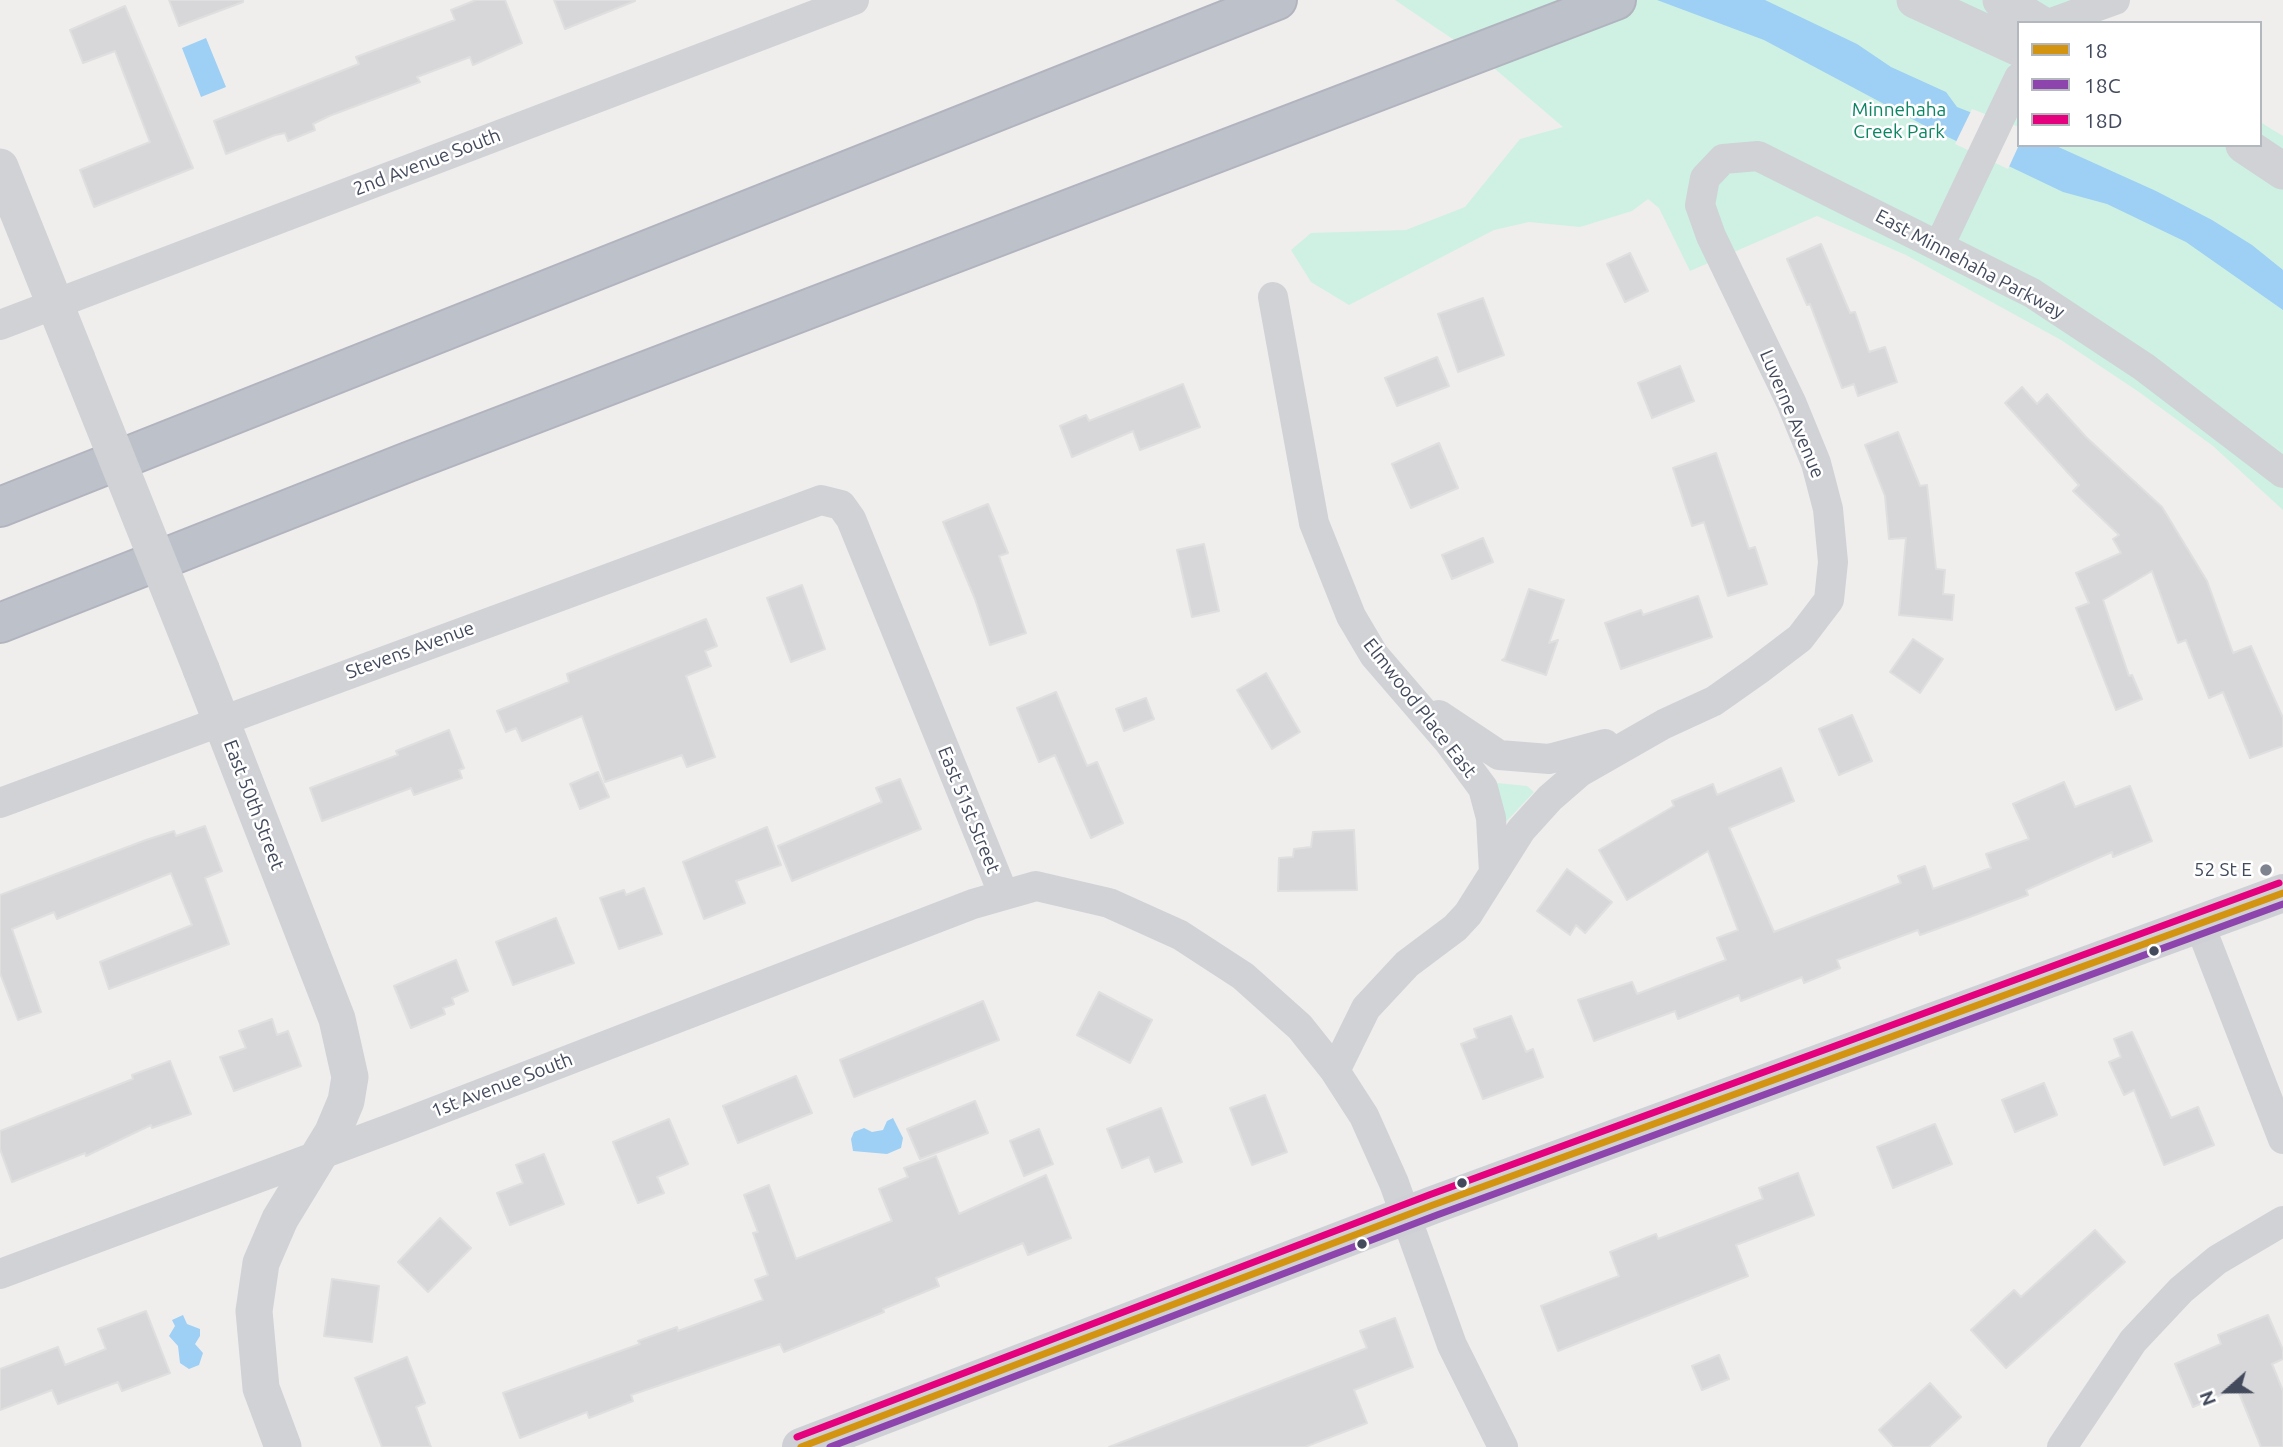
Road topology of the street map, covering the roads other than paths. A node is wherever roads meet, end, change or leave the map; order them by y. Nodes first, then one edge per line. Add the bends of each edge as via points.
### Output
1 (854, 0) edge
2 (1277, 0) edge
3 (1616, 0) edge
4 (1915, 0) edge
5 (2001, 0) edge
6 (2115, 0) edge
7 (2036, 21) edge
8 (2057, 21) edge
9 (2017, 47) edge
10 (2013, 90) edge
11 (2247, 147) edge
12 (1758, 156) joint
13 (0, 167) edge
14 (2283, 171) edge
15 (1940, 244) junction
16 (1273, 297) dead end
17 (54, 304) junction
18 (0, 324) edge
19 (2283, 473) edge
20 (821, 499) joint
21 (0, 507) edge
22 (0, 623) edge
23 (1404, 692) junction
24 (221, 719) junction
25 (1664, 724) junction
26 (0, 803) edge
27 (1494, 872) junction
28 (1003, 893) junction
29 (2283, 893) edge
30 (2199, 923) junction
31 (1335, 1071) junction
32 (2283, 1139) edge
33 (320, 1155) junction
34 (1406, 1215) junction
35 (2283, 1221) edge
36 (0, 1274) edge
37 (283, 1447) edge
38 (801, 1447) edge
39 (1503, 1447) edge
40 (2062, 1447) edge

1 - 17 street, 2nd Avenue South
2 - 21 highway
3 - 22 highway
4 - 9 street
5 - 7 street
6 - 8 street
10 - 15 street
11 - 14 street
12 - 15 street, East Minnehaha Parkway
12 - 25 street, Luverne Avenue via 1724,159 1704,178 1700,205 1816,463 1830,522 1833,562 1829,600 1800,638 1758,670 1714,701
13 - 17 street, East 50th Street
15 - 19 street, East Minnehaha Parkway via 2077,321
16 - 23 street, Elmwood Place East via 1314,523 1351,616
17 - 18 street, 2nd Avenue South
17 - 24 street, East 50th Street, bridge
20 - 24 street, Stevens Avenue
20 - 28 street, East 51st Street via 841,505 851,519
23 - 25 street, Luverne Avenue via 1499,755 1549,759 1573,755
23 - 27 street, Elmwood Place East via 1450,742 1483,788 1491,818
24 - 26 street, Stevens Avenue
24 - 33 street, East 50th Street via 337,1019 345,1051 346,1101
25 - 27 street, Luverne Avenue via 1580,772 1550,797
27 - 31 street via 1455,929 1407,964 1366,1008
28 - 31 street, East 51st Street via 1036,886 1110,903 1180,935 1243,976 1300,1027
28 - 33 street, 1st Avenue South
29 - 30 main road
30 - 32 street
30 - 34 main road
31 - 34 street, East 51st Street via 1364,1116
33 - 36 street, 1st Avenue South
33 - 37 street, East 50th Street via 304,1175 261,1263 254,1311 261,1388
34 - 38 main road
34 - 39 street, East 51st Street via 1452,1345
35 - 40 street via 2217,1260 2181,1290 2133,1341

